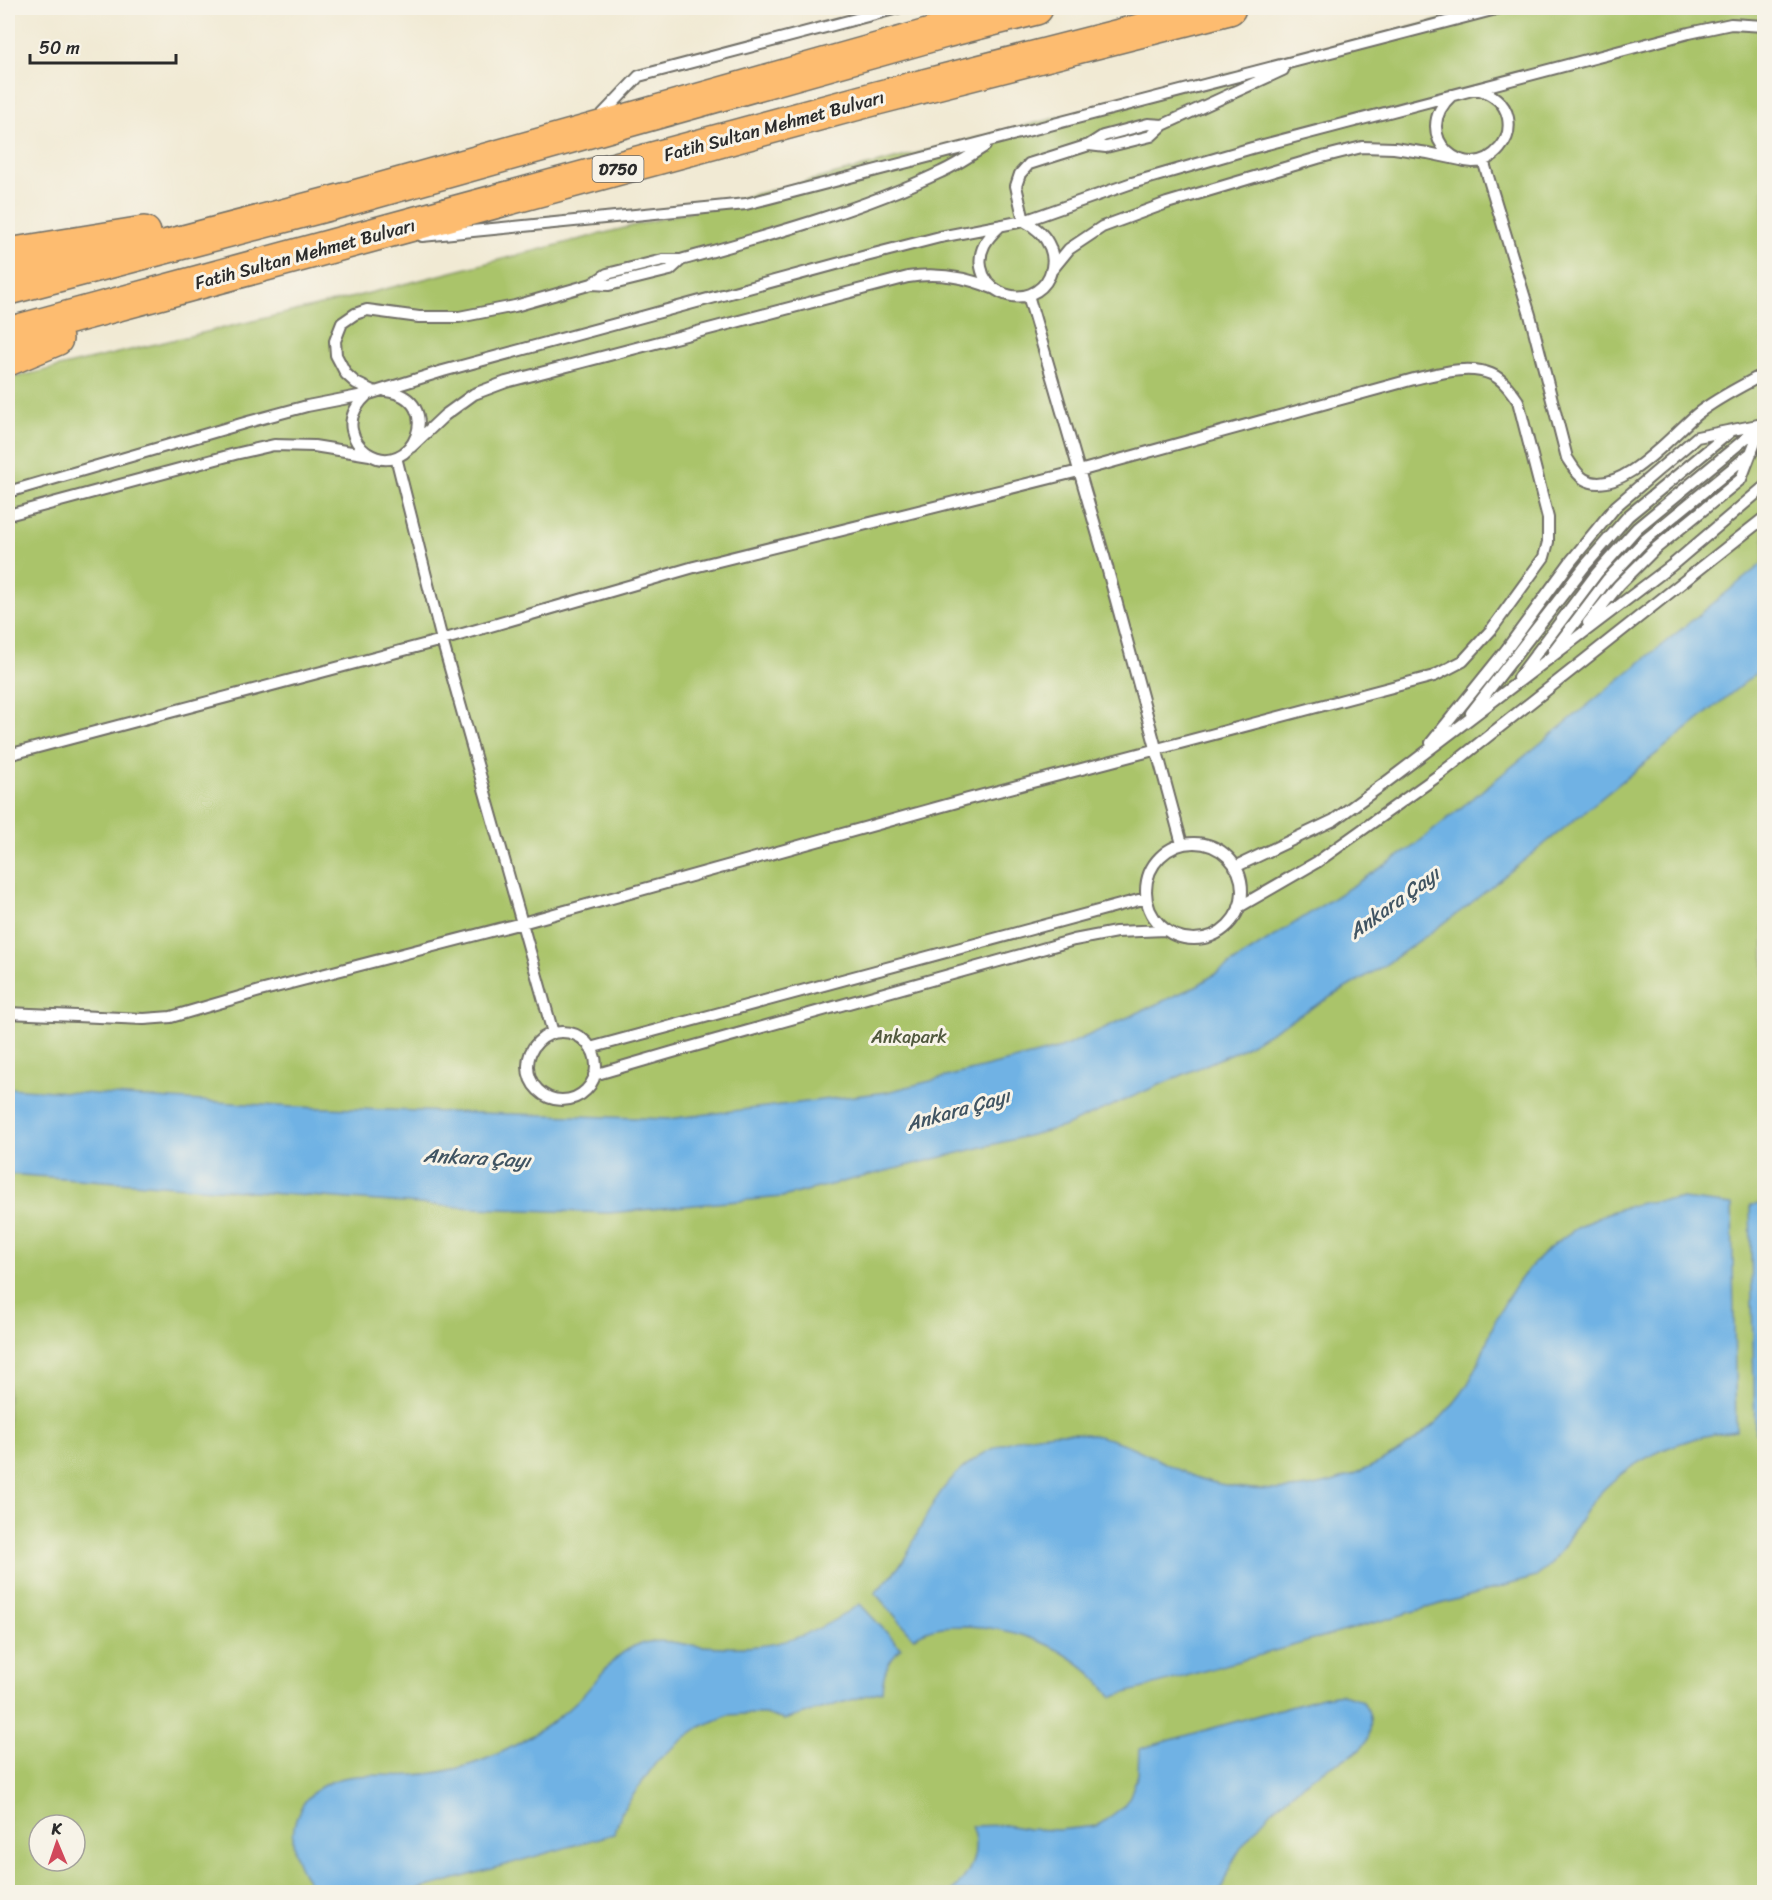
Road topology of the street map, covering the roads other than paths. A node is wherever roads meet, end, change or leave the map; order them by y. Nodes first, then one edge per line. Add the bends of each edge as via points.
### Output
1 (898, 8) edge
2 (1036, 8) edge
3 (1228, 8) edge
4 (1500, 8) edge
5 (1764, 26) edge
6 (1310, 58) junction
7 (1476, 89) junction
8 (1452, 95) junction
9 (584, 132) junction
10 (996, 140) junction
11 (1461, 160) junction
12 (1484, 160) junction
13 (344, 200) junction
14 (1024, 221) junction
15 (999, 227) junction
16 (338, 244) junction
17 (8, 255) edge
18 (1051, 271) junction
19 (8, 288) edge
20 (174, 289) junction
21 (995, 290) junction
22 (1028, 295) junction
23 (8, 334) edge
24 (8, 359) edge
25 (1764, 374) edge
26 (376, 392) junction
27 (1764, 424) edge
28 (1732, 430) junction
29 (411, 447) junction
30 (1752, 452) junction
31 (370, 455) junction
32 (396, 457) junction
33 (1079, 471) junction
34 (1764, 487) edge
35 (8, 492) edge
36 (8, 515) edge
37 (1764, 519) edge
38 (1576, 638) junction
39 (442, 640) junction
40 (1544, 663) junction
41 (1511, 687) junction
42 (1463, 723) junction
43 (1157, 750) junction
44 (8, 755) edge
45 (1421, 755) junction
46 (1182, 844) junction
47 (1235, 867) junction
48 (1146, 898) junction
49 (1239, 907) junction
50 (522, 923) junction
51 (1165, 930) junction
52 (8, 1013) edge
53 (554, 1033) junction
54 (590, 1047) junction
55 (594, 1075) junction

1 - 9 lane via 639,75
2 - 9 highway, D750
3 - 16 highway, Fatih Sultan Mehmet Bulvarı / D750
4 - 6 lane
5 - 7 lane via 1731,24 1689,33
6 - 10 lane
6 - 14 lane via 1163,125 1148,124 1103,136 1089,145 1029,164 1016,186
7 - 8 lane
7 - 12 lane via 1502,105 1509,126 1502,147
8 - 11 lane via 1438,113 1437,136 1442,147
8 - 14 lane via 1251,148
9 - 13 highway, D750
10 - 16 lane via 746,204
10 - 26 lane via 944,171 873,202 681,260 663,260 607,274 592,284 515,306 459,317 419,317 367,310 355,314 342,323 335,340 336,355 345,374
11 - 12 lane
11 - 18 lane via 1394,148 1362,147 1318,158 1167,203 1102,227 1069,249
12 - 25 lane via 1567,458 1584,480 1608,482 1634,471 1699,413
13 - 17 highway
13 - 19 highway, D750
14 - 15 lane
14 - 18 lane via 1047,239 1052,249
15 - 21 lane via 982,248 980,259 982,271
15 - 26 lane via 866,256 443,370
16 - 20 highway, Fatih Sultan Mehmet Bulvarı / D750
18 - 22 lane via 1046,282
20 - 23 highway, Fatih Sultan Mehmet Bulvarı / D750
20 - 24 highway
21 - 22 lane via 1005,295
21 - 29 lane via 974,280 952,276 908,277 506,382 474,394
22 - 33 lane
26 - 29 lane via 394,392 413,405 419,426
26 - 31 lane via 356,407 352,418 355,439
26 - 35 lane via 248,422
27 - 28 lane
27 - 30 lane
27 - 41 lane via 1637,528 1597,573
28 - 42 lane via 1628,516
28 - 45 lane via 1697,437 1616,506
29 - 32 lane
30 - 38 lane via 1741,479 1648,556
30 - 40 lane via 1646,539 1607,579
31 - 32 lane
31 - 36 lane via 314,446 274,445
32 - 39 lane
33 - 39 lane via 694,567
33 - 43 lane
33 - 43 lane via 1442,373 1471,370 1491,374 1518,401 1548,518 1548,542 1544,557 1491,630 1462,661 1434,676
34 - 38 lane via 1671,566
37 - 49 lane via 1440,775 1317,862
38 - 40 lane
39 - 44 lane
39 - 50 lane
40 - 41 lane
41 - 42 lane
42 - 45 lane
43 - 46 lane
43 - 50 lane
45 - 47 lane via 1334,820
46 - 47 lane via 1217,849
46 - 48 lane via 1158,859 1149,872
47 - 49 lane via 1242,887
48 - 51 lane via 1154,919
48 - 54 lane
49 - 51 lane via 1224,929 1210,937 1195,940
50 - 52 lane via 171,1017
50 - 53 lane
51 - 55 lane via 1116,932 1074,940
53 - 54 lane via 575,1035
53 - 55 lane via 535,1045 530,1055 528,1066 535,1087 544,1095 566,1100 585,1090
54 - 55 lane via 595,1060

